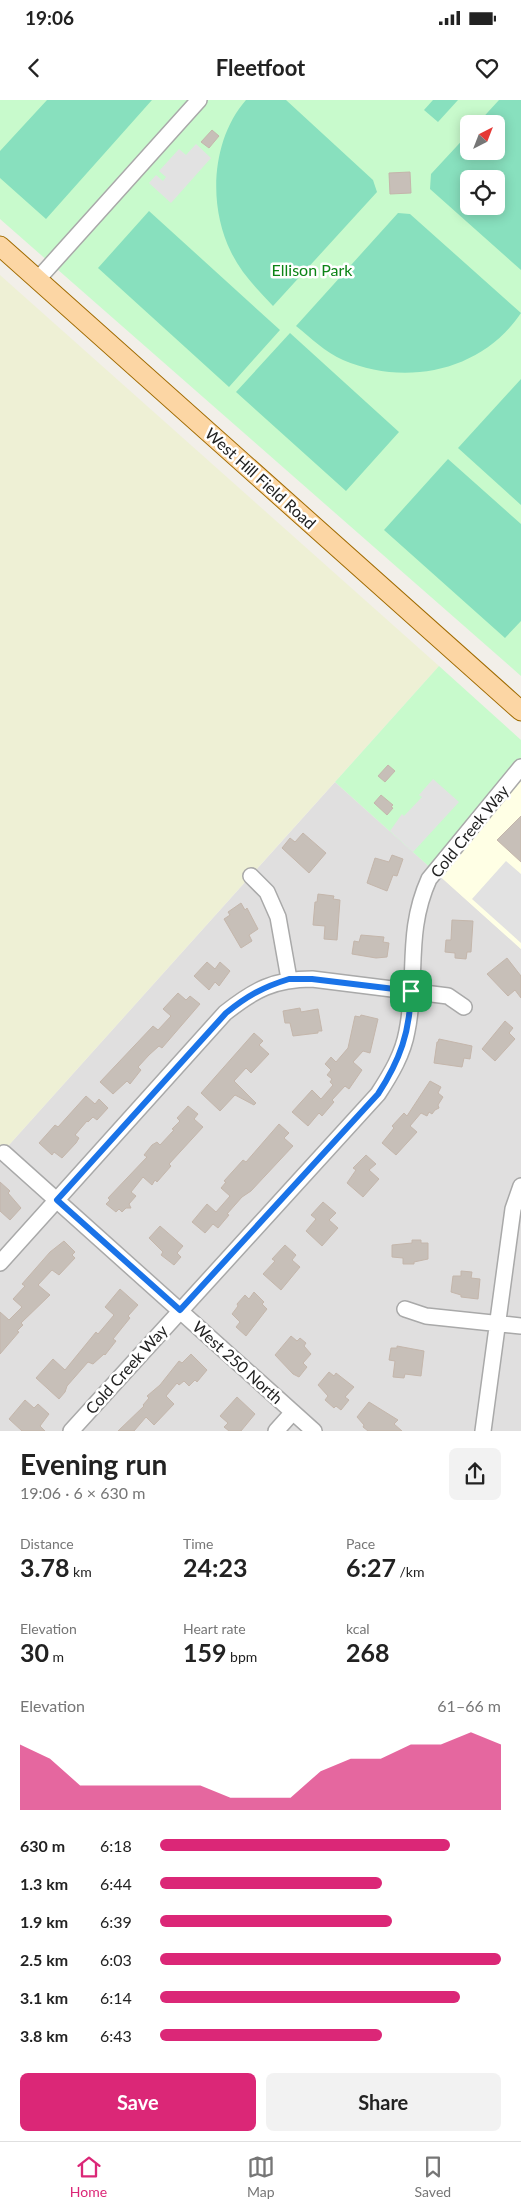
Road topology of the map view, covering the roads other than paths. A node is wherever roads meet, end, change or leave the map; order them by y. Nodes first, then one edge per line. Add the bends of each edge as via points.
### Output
1 (199, 100) edge
2 (0, 246) edge
3 (38, 279) junction
4 (521, 711) edge
5 (521, 767) edge
6 (251, 876) dead end
7 (289, 979) junction
8 (411, 991) junction
9 (464, 1008) dead end
10 (4, 1153) dead end
11 (521, 1186) edge
12 (57, 1200) junction
13 (0, 1263) edge
14 (405, 1309) dead end
15 (180, 1310) junction
16 (497, 1323) junction
17 (521, 1326) edge
18 (293, 1412) junction
19 (71, 1431) edge
20 (276, 1431) edge
21 (314, 1431) edge
22 (483, 1431) edge

1 - 3 street
2 - 3 main road, West Hill Field Road
3 - 4 main road, West Hill Field Road
5 - 8 street, Cold Creek Way via 429,879 415,920
6 - 7 street via 271,888
7 - 8 street
7 - 12 street via 265,986 226,1013
8 - 9 street via 448,996
8 - 15 street, Cold Creek Way via 407,1031 401,1052 378,1094
10 - 12 street, West 250 North
11 - 16 street via 512,1209
12 - 13 street
12 - 15 street, West 250 North
14 - 16 street via 426,1316
15 - 18 street, West 250 North
15 - 19 street, Cold Creek Way
16 - 17 street
16 - 22 street
18 - 20 street
18 - 21 street, West 250 North

